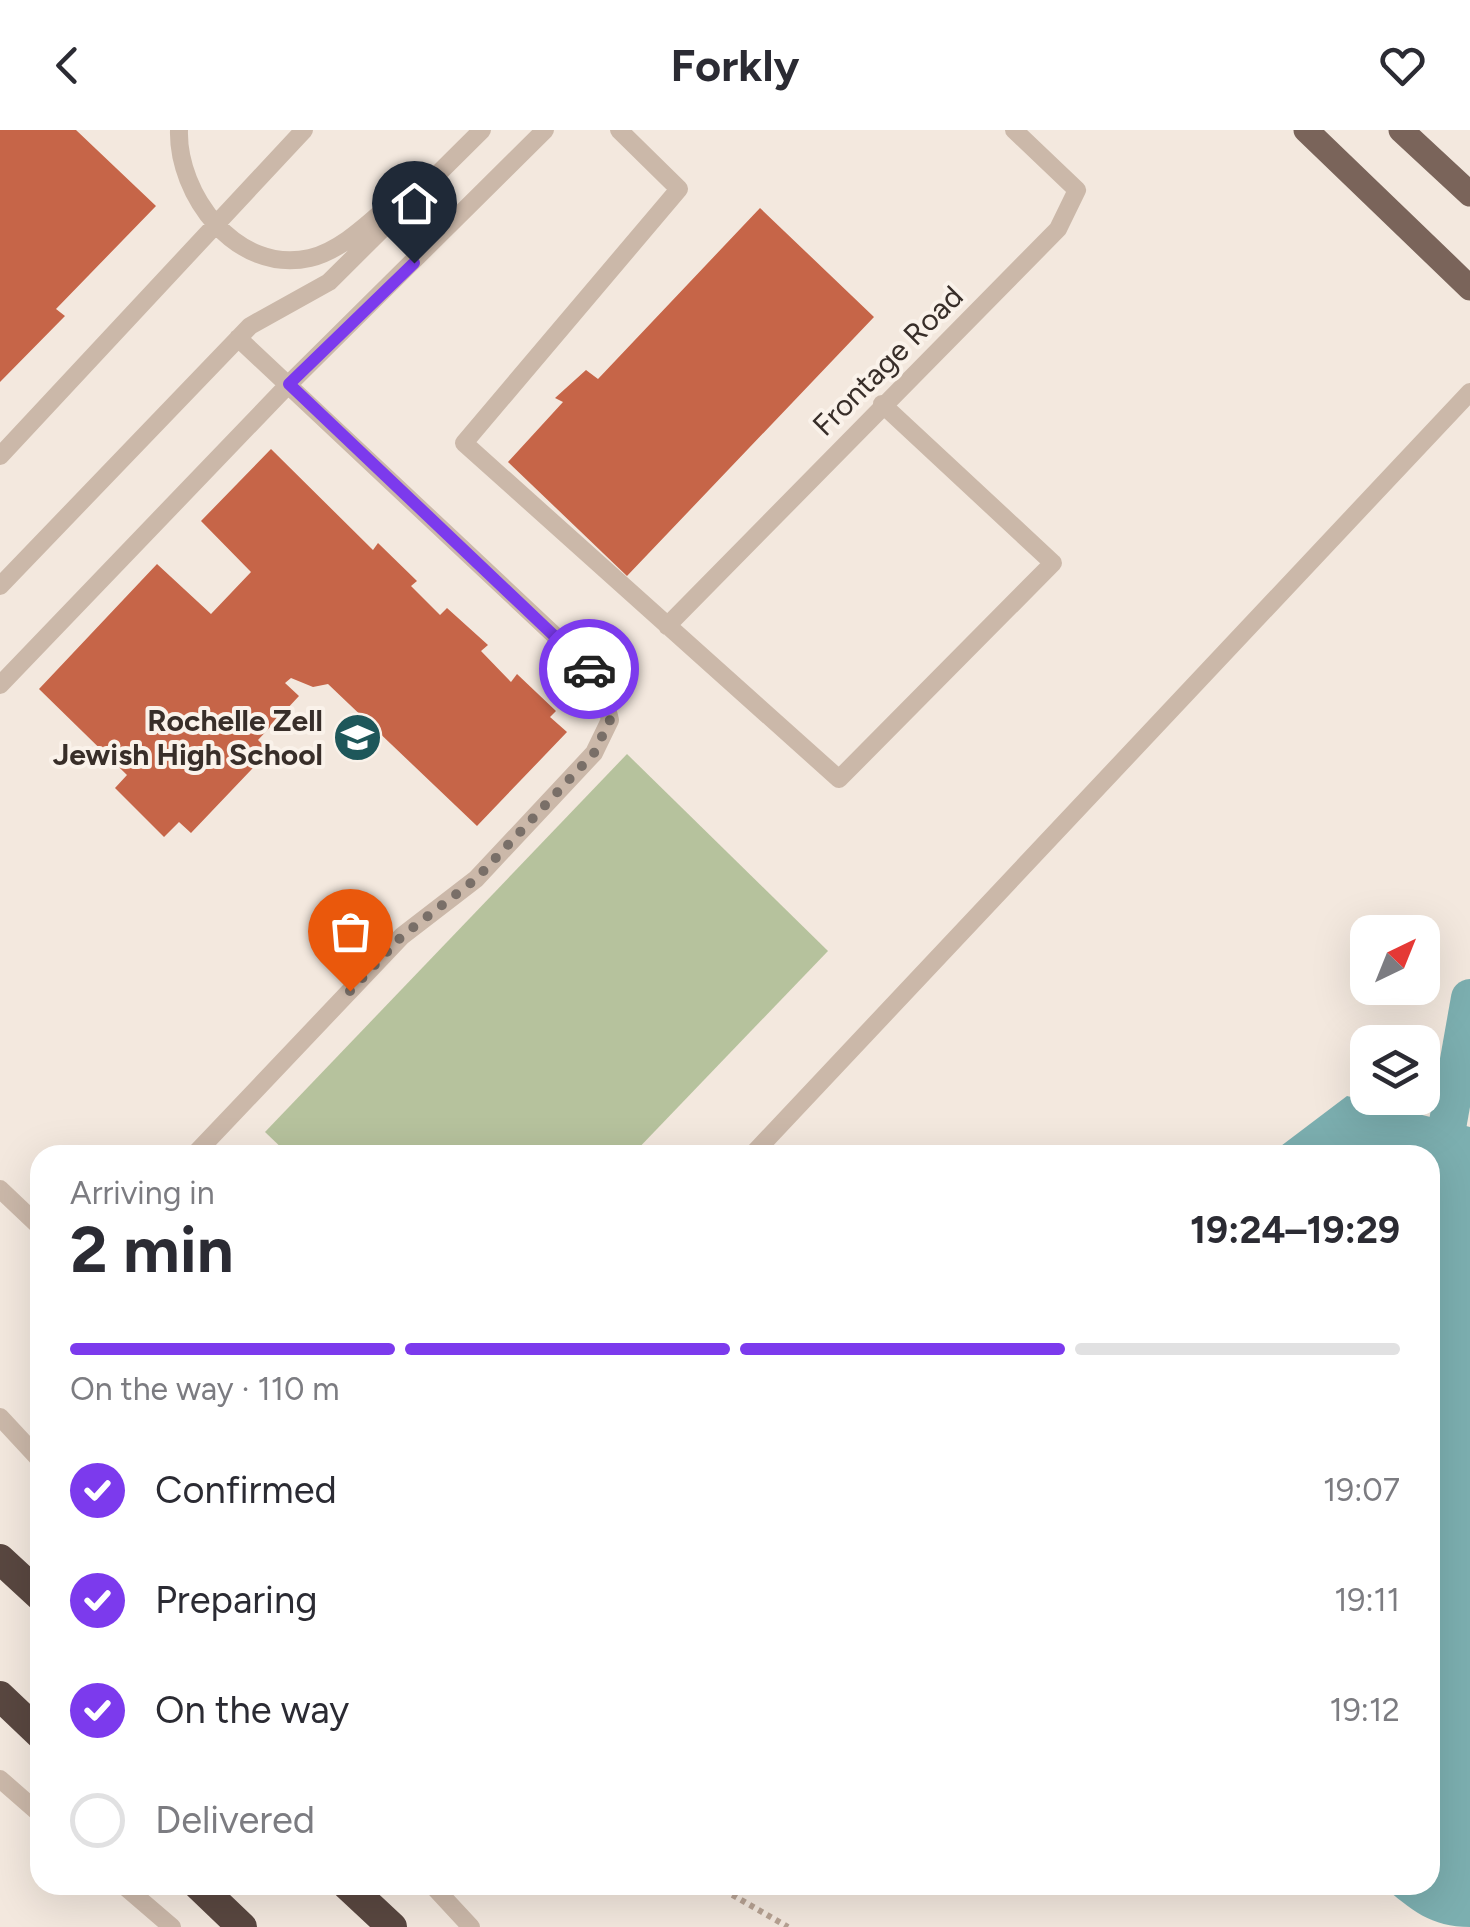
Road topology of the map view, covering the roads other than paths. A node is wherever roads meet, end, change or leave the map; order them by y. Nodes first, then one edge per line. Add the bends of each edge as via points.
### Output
1 (179, 130) edge
2 (304, 130) edge
3 (482, 130) edge
4 (545, 130) edge
5 (619, 130) edge
6 (1014, 130) edge
7 (1306, 130) edge
8 (1401, 130) edge
9 (1470, 194) edge
10 (215, 224) junction
11 (1470, 288) edge
12 (238, 338) junction
13 (289, 384) junction
14 (1470, 392) edge
15 (882, 404) junction
16 (0, 456) edge
17 (0, 586) edge
18 (667, 626) junction
19 (0, 685) edge
20 (203, 1145) edge
21 (761, 1145) edge
22 (0, 1189) edge
23 (30, 1218) edge
24 (0, 1417) edge
25 (30, 1449) edge
26 (0, 1559) edge
27 (30, 1587) edge
28 (0, 1696) edge
29 (30, 1724) edge
30 (0, 1779) edge
31 (30, 1805) edge
32 (135, 1895) edge
33 (208, 1895) edge
34 (358, 1895) edge
35 (441, 1895) edge
36 (172, 1927) edge
37 (242, 1927) edge
38 (392, 1927) edge
39 (471, 1927) edge

1 - 10 lane via 179,164
2 - 10 lane
3 - 10 lane via 320,255 277,257
3 - 12 lane via 329,282
4 - 13 lane
5 - 18 lane via 679,189 464,443
6 - 15 lane, Frontage Road via 1077,190 1058,229
7 - 11 main road
8 - 9 main road
10 - 16 lane
12 - 13 lane
12 - 17 lane
13 - 19 lane
13 - 20 lane via 582,662 600,681 610,720 594,753 476,879 402,936
14 - 21 lane
15 - 18 lane, Frontage Road
15 - 18 lane via 1053,563 839,780
22 - 23 lane
24 - 25 lane
26 - 27 highway
28 - 29 highway
30 - 31 lane
32 - 36 lane
33 - 37 highway
34 - 38 highway
35 - 39 lane

